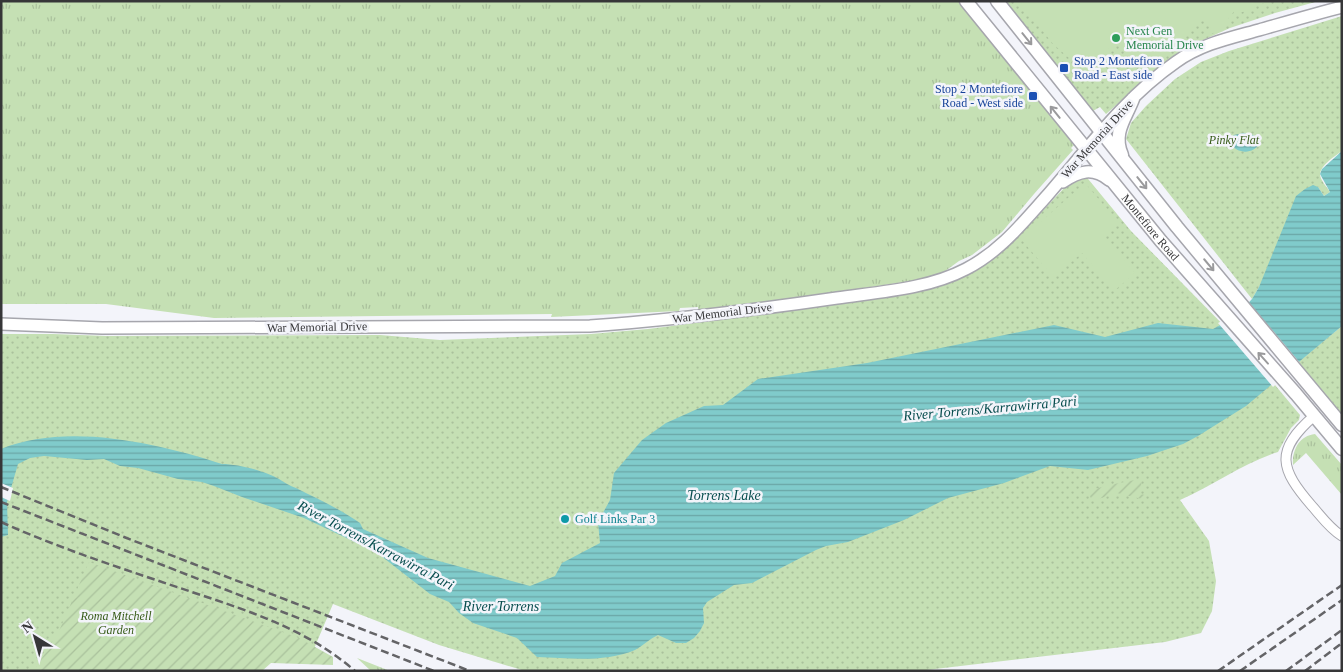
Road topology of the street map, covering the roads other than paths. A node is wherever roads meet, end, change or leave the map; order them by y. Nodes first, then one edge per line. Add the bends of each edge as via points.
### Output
1 (966, 1) edge
2 (996, 1) edge
3 (1342, 7) edge
4 (1133, 98) junction
5 (1101, 132) junction
6 (1086, 150) junction
7 (1128, 165) junction
8 (1116, 187) junction
9 (1053, 188) junction
10 (1, 324) edge
11 (1336, 413) edge
12 (1314, 416) junction
13 (1342, 425) edge
14 (1342, 450) edge
15 (1342, 536) edge

6 -> 1 main road, Montefiore Road
2 -> 5 main road, Montefiore Road
3 - 4 street, War Memorial Drive via 1197,49 1175,62
4 - 5 street, War Memorial Drive
4 - 7 main road via 1117,141
5 - 6 street, War Memorial Drive
5 - 7 main road, Montefiore Road
6 - 8 main road, Montefiore Road
6 - 9 street, War Memorial Drive
7 -> 11 main road, Montefiore Road via 1308,384
8 - 9 street via 1101,175 1089,171 1073,175
12 -> 8 main road, Montefiore Road
9 - 10 street, War Memorial Drive via 1008,240 965,270 901,288 778,307 590,326 102,328
11 - 13 main road, Montefiore Road
12 - 14 main road, Montefiore Road
12 - 15 street via 1298,429 1287,448 1288,472 1295,485 1333,530

